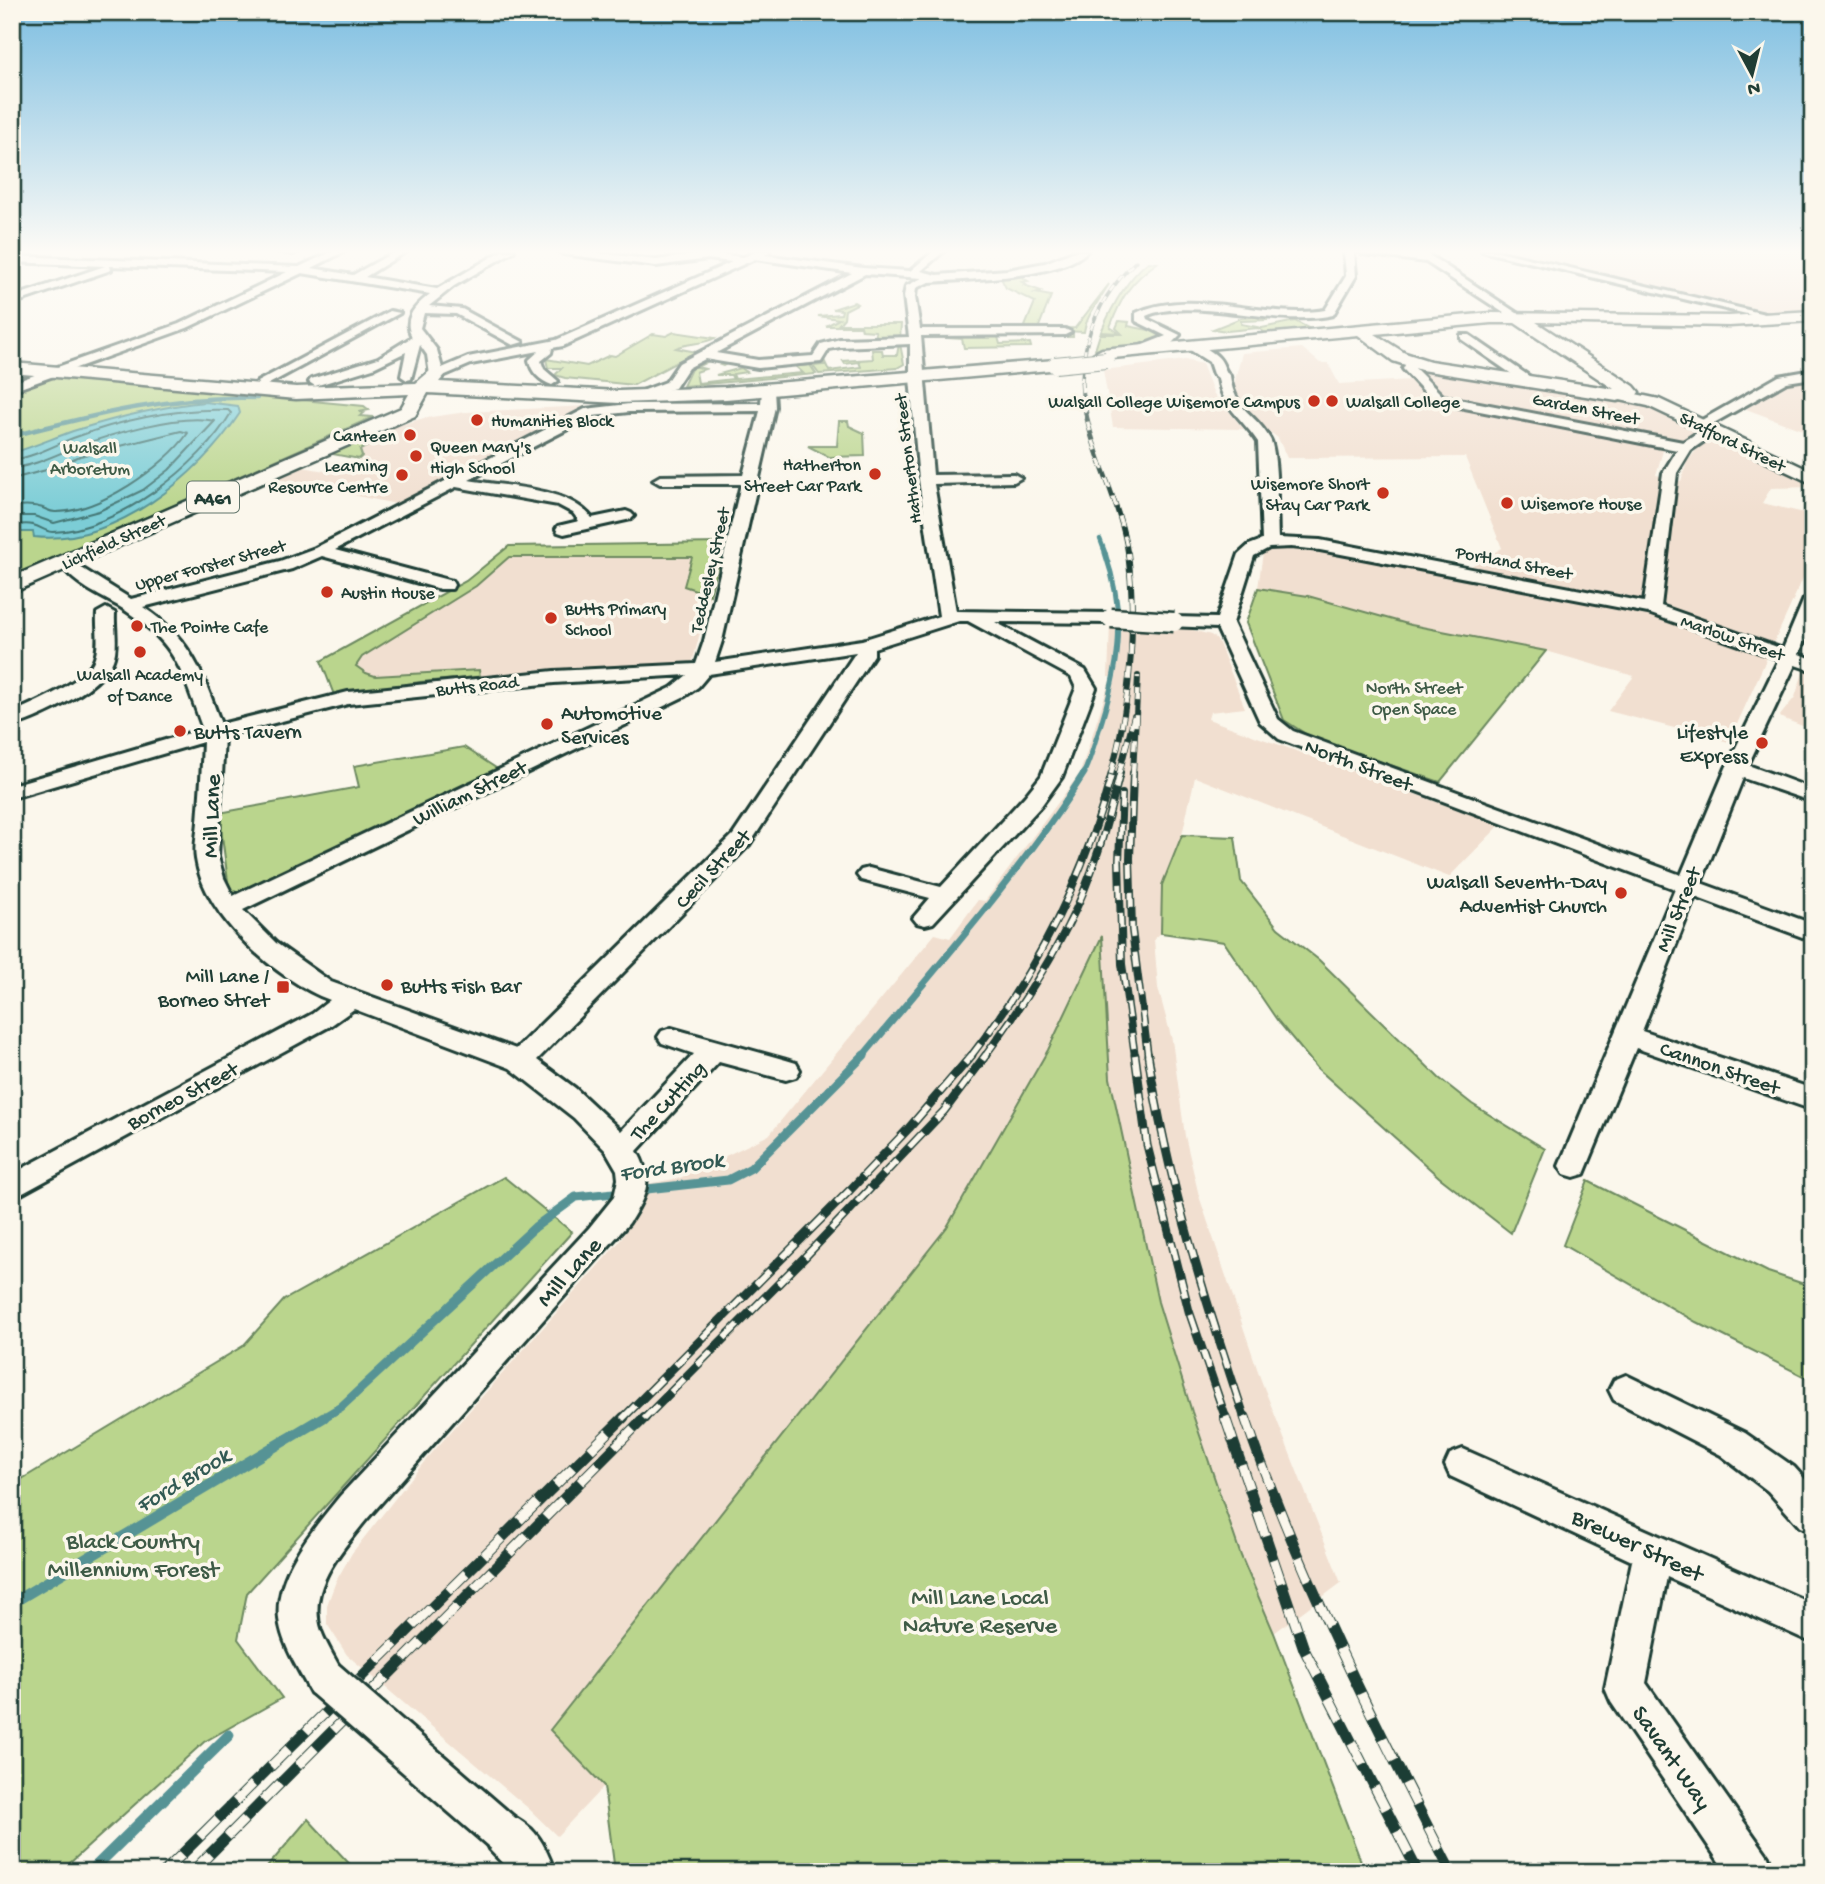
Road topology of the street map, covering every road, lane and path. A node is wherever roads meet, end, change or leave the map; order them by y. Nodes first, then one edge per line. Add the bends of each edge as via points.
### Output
1 (148, 339) edge
2 (345, 339) edge
3 (404, 339) edge
4 (411, 339) edge
5 (418, 339) edge
6 (425, 339) edge
7 (511, 339) edge
8 (566, 339) edge
9 (734, 339) edge
10 (915, 339) joint
11 (1170, 339) edge
12 (1195, 339) edge
13 (1326, 339) edge
14 (1379, 339) edge
15 (1468, 339) edge
16 (1549, 339) edge
17 (1552, 341) joint
18 (517, 342) dead end
19 (559, 342) junction
20 (547, 350) junction
21 (1136, 351) junction
22 (496, 354) junction
23 (703, 355) junction
24 (1214, 356) junction
25 (1104, 357) junction
26 (1412, 362) junction
27 (12, 368) edge
28 (57, 372) junction
29 (916, 374) junction
30 (1813, 374) edge
31 (430, 381) junction
32 (552, 381) junction
33 (315, 382) junction
34 (1533, 383) junction
35 (262, 386) junction
36 (650, 386) junction
37 (12, 387) edge
38 (289, 391) junction
39 (336, 392) junction
40 (1625, 392) junction
41 (595, 396) junction
42 (768, 398) junction
43 (457, 406) dead end
44 (382, 419) junction
45 (1706, 427) junction
46 (1685, 446) junction
47 (1012, 461) dead end
48 (669, 476) dead end
49 (748, 479) junction
50 (1813, 479) edge
51 (926, 480) junction
52 (453, 482) junction
53 (626, 516) dead end
54 (588, 523) junction
55 (564, 529) dead end
56 (1270, 541) junction
57 (321, 551) junction
58 (74, 571) dead end
59 (446, 585) dead end
60 (12, 586) edge
61 (1813, 599) edge
62 (130, 605) junction
63 (1652, 609) junction
64 (106, 613) dead end
65 (970, 615) junction
66 (948, 617) junction
67 (1224, 623) junction
68 (864, 645) junction
69 (1789, 657) junction
70 (1813, 665) edge
71 (703, 668) junction
72 (12, 720) edge
73 (214, 732) junction
74 (1736, 768) junction
75 (12, 792) edge
76 (1813, 796) edge
77 (985, 820) dead end
78 (1008, 828) junction
79 (869, 875) dead end
80 (1686, 887) junction
81 (944, 895) junction
82 (228, 908) junction
83 (925, 918) dead end
84 (1813, 933) edge
85 (350, 999) junction
86 (1627, 1035) junction
87 (671, 1037) dead end
88 (713, 1051) junction
89 (520, 1061) junction
90 (786, 1070) dead end
91 (1813, 1100) edge
92 (1574, 1166) dead end
93 (627, 1174) junction
94 (12, 1188) edge
95 (1626, 1390) dead end
96 (1463, 1465) dead end
97 (1813, 1515) edge
98 (1653, 1551) junction
99 (1813, 1624) edge
100 (533, 1872) edge
101 (1752, 1872) edge

1 - 28 street
2 - 35 street
3 - 33 street via 398,352
4 - 31 street via 412,359
5 - 31 street via 434,352
6 - 22 street via 452,352
7 - 18 street
8 - 19 street, Lichfield Street
9 - 23 street
10 - 23 street via 835,344 825,347 819,358 758,364
10 - 29 street, Hatherton Street
11 - 21 street
12 - 24 street
13 - 24 highway
14 - 26 highway
15 - 34 street
16 - 17 highway, Stafford Street
17 - 40 highway, Stafford Street
19 - 20 street, Lichfield Street
19 - 22 street, Lichfield Street
20 - 31 street, Lichfield Street
20 - 32 street via 536,365
21 - 24 highway
21 - 25 highway
22 - 31 street, Lichfield Street via 455,365
23 - 36 street via 681,367 671,385
24 - 25 highway
24 - 56 street via 1236,410 1265,442
25 - 29 highway, bridge
26 - 34 highway
26 - 46 street, Garden Street via 1409,369 1439,398
27 - 28 highway
28 - 35 highway
28 - 37 street
29 - 36 highway via 692,390
29 - 42 highway
29 - 51 street, Hatherton Street
30 - 45 street via 1783,379
31 - 32 highway
31 - 33 highway
31 - 38 highway
31 - 39 highway
31 - 41 highway
31 - 44 highway via 408,412
31 - 44 highway, Lichfield Street / A461 via 434,404 421,414
32 - 36 highway via 605,389
33 - 35 highway
34 - 40 highway
35 - 38 highway
38 - 39 highway
39 - 44 highway via 376,398
40 - 45 main road, Stafford Street
41 - 42 highway
41 - 43 highway
42 - 49 street, Teddesley Street
42 - 52 street, Upper Forster Street via 590,412
44 - 60 highway, Lichfield Street / A461
45 - 46 street
45 - 50 main road, Stafford Street
46 - 63 street via 1670,473
47 - 51 street via 1016,483
48 - 49 street, Teddesley Street
49 - 71 street, Teddesley Street
51 - 66 street, Hatherton Street
52 - 54 street via 562,501
52 - 57 street, Upper Forster Street
53 - 54 street
54 - 55 street
56 - 63 street, Portland Street via 1320,545
56 - 67 street via 1247,554
57 - 59 street
57 - 62 street, Upper Forster Street via 286,565
58 - 62 street
61 - 69 street, Mill Street
62 - 73 street via 174,642 188,663
63 - 69 street, Marlow Street
64 - 72 street via 105,659 91,676
65 - 66 street
65 - 67 street, bridge
65 - 78 street via 1069,668 1086,688 1051,777
66 - 68 street, Butts Road
67 - 80 street, North Street via 1270,722 1286,735
68 - 71 street, Butts Road
68 - 89 street, Cecil Street via 864,655 741,841
69 - 70 street, Marlow Street
69 - 74 street, Mill Street
71 - 73 street, Butts Road via 554,677 348,698
71 - 82 street, William Street via 678,692
73 - 75 street, Butts Road
73 - 82 street, Mill Lane via 207,857
74 - 76 street
74 - 80 street, Mill Street
77 - 78 street
78 - 81 street
79 - 81 street
80 - 84 street, North Street
80 - 86 street, Mill Street
81 - 83 street
82 - 85 street, Mill Lane via 301,975
85 - 89 street, Mill Lane
85 - 94 street, Borneo Street via 321,1020
86 - 91 street, Cannon Street
86 - 92 street, Mill Street
87 - 88 street, The Cutting
88 - 90 street, The Cutting
88 - 93 street, The Cutting
89 - 93 street, Mill Lane via 564,1095
93 - 100 street, Mill Lane, bridge via 600,1237 355,1508 316,1557 298,1601 300,1633 325,1678 526,1853
95 - 97 street via 1732,1444 1781,1479
96 - 98 street, Brewer Street
98 - 99 street, Brewer Street
98 - 101 street, Savant Way via 1625,1688

